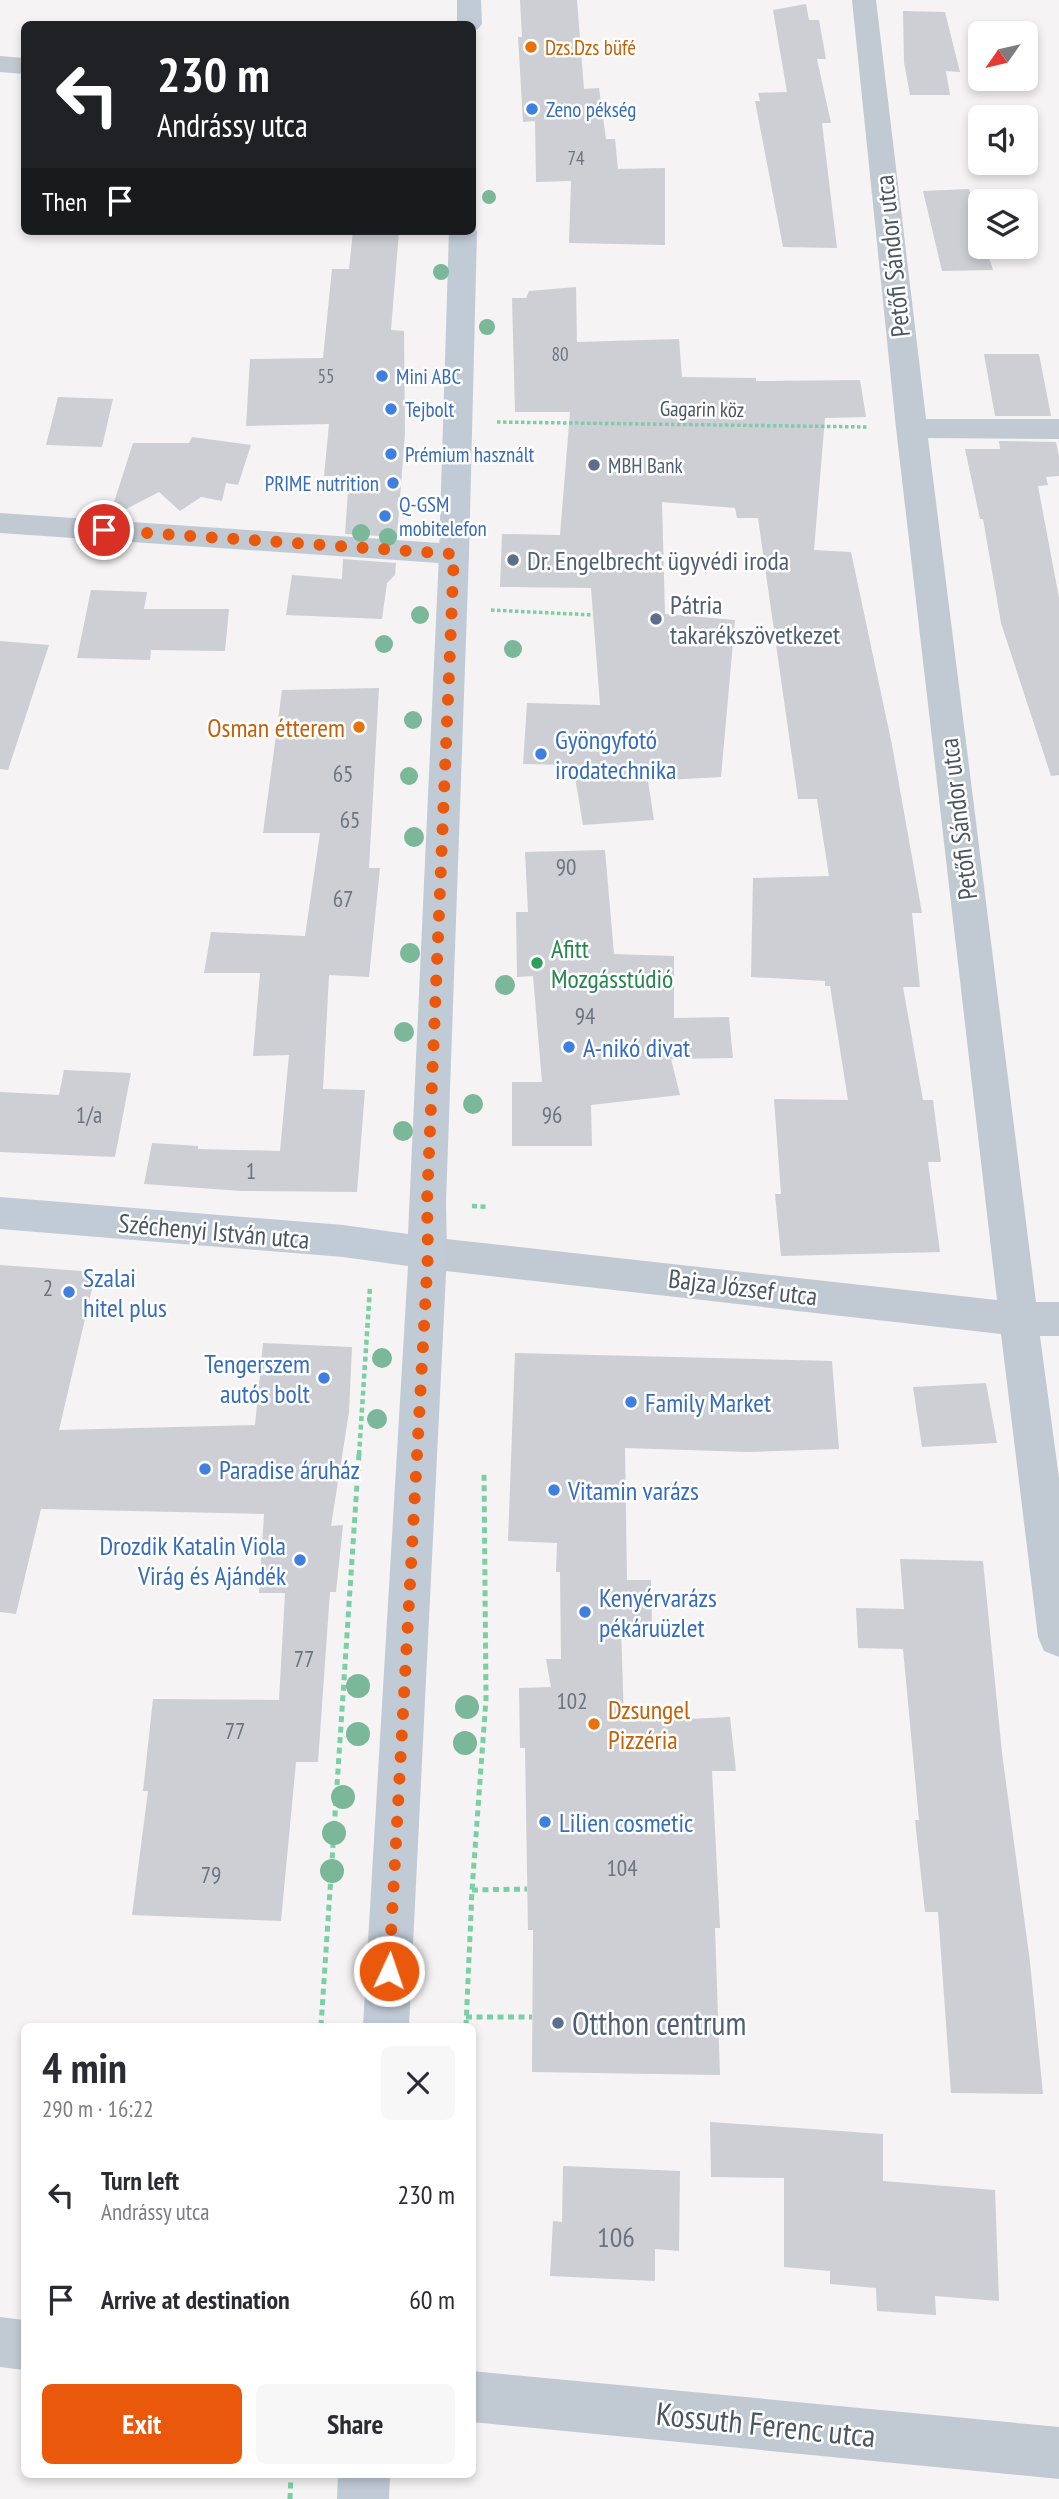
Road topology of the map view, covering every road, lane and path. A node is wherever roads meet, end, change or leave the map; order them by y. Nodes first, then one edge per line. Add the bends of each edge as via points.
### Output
1 (469, 0) edge
2 (864, 0) edge
3 (469, 21) edge
4 (0, 64) edge
5 (21, 66) edge
6 (463, 235) edge
7 (492, 422) dead end
8 (911, 428) junction
9 (1059, 429) edge
10 (0, 523) edge
11 (454, 554) junction
12 (490, 610) dead end
13 (593, 615) dead end
14 (0, 1213) edge
15 (428, 1253) junction
16 (371, 1280) dead end
17 (1018, 1319) junction
18 (1059, 1319) edge
19 (484, 1471) dead end
20 (1059, 1637) edge
21 (527, 1889) dead end
22 (471, 1890) junction
23 (467, 2017) junction
24 (533, 2017) dead end
25 (321, 2023) edge
26 (386, 2023) edge
27 (466, 2023) edge
28 (0, 2342) edge
29 (21, 2345) edge
30 (476, 2396) edge
31 (1059, 2453) edge
32 (291, 2478) edge
33 (364, 2478) edge
34 (290, 2499) edge
35 (363, 2499) edge

1 - 3 street
2 - 8 street, Petőfi Sándor utca
4 - 5 street
6 - 11 street
7 - 8 path, Gagarin köz
8 - 9 street
8 - 17 street, Petőfi Sándor utca
10 - 11 street
11 - 15 street
12 - 13 path
14 - 15 street, Széchenyi István utca via 343,1241
15 - 17 street, Bajza József utca
15 - 26 street
16 - 25 path
17 - 18 street, Bajza József utca
17 - 20 street, Petőfi Sándor utca
19 - 22 path via 486,1699
21 - 22 path
22 - 23 path
23 - 24 path
23 - 27 path
28 - 29 street
30 - 31 street, Kossuth Ferenc utca
32 - 34 path
33 - 35 street

